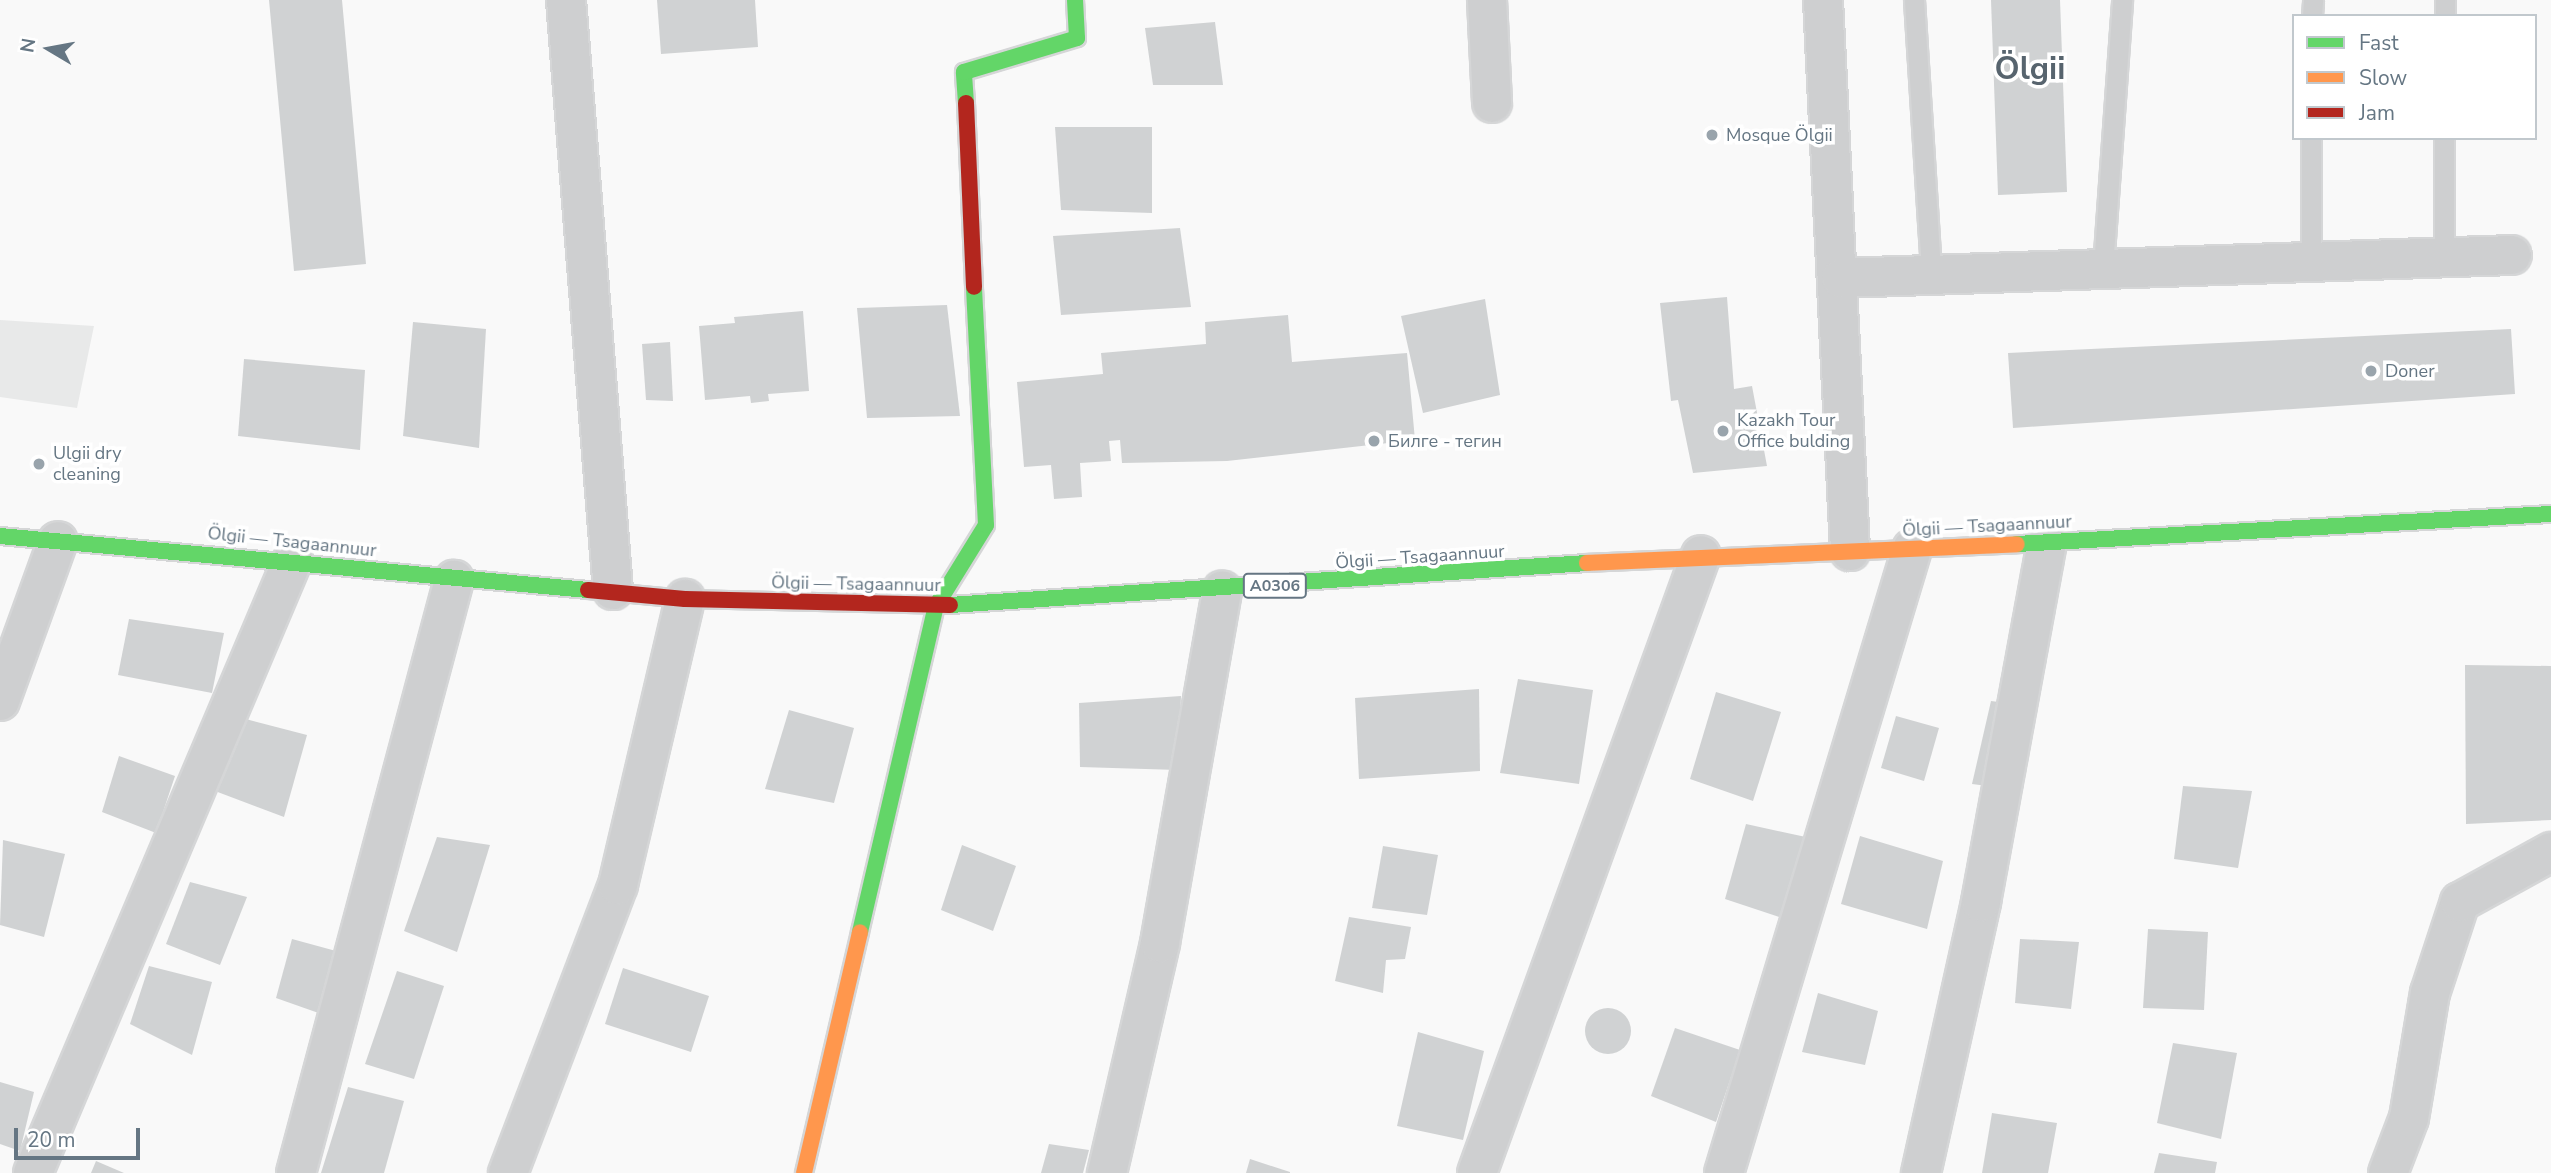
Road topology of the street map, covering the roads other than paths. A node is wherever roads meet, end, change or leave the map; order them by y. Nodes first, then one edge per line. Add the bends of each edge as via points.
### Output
1 (566, 0) edge
2 (1075, 0) edge
3 (1487, 0) edge
4 (1823, 0) edge
5 (1914, 0) edge
6 (2122, 0) edge
7 (1492, 103) dead end
8 (2311, 140) edge
9 (2444, 140) edge
10 (2512, 255) dead end
11 (2444, 257) junction
12 (2311, 261) junction
13 (2103, 267) junction
14 (1931, 274) junction
15 (1841, 278) junction
16 (2551, 514) edge
17 (0, 536) edge
18 (58, 541) junction
19 (2047, 543) junction
20 (1912, 549) junction
21 (1850, 551) junction
22 (1701, 555) junction
23 (293, 559) junction
24 (454, 580) junction
25 (612, 590) junction
26 (1222, 590) junction
27 (685, 598) junction
28 (936, 606) junction
29 (0, 701) edge
30 (2551, 852) edge
31 (33, 1173) edge
32 (296, 1173) edge
33 (508, 1173) edge
34 (804, 1173) edge
35 (1107, 1173) edge
36 (1478, 1173) edge
37 (1724, 1173) edge
38 (1921, 1173) edge
39 (2388, 1173) edge

1 - 25 street
2 - 28 main road via 1077,38 964,72 986,526
3 - 7 street
4 - 15 street
5 - 14 lane
6 - 13 lane
8 - 12 lane
9 - 11 lane
10 - 11 street
11 - 12 street
12 - 13 street
13 - 14 street
14 - 15 street
15 - 21 street
16 - 19 main road, Ölgii — Tsagaannuur / A0306
17 - 18 main road, Ölgii — Tsagaannuur / A0306
18 - 23 main road, Ölgii — Tsagaannuur / A0306
18 - 29 street
19 - 20 main road, Ölgii — Tsagaannuur / A0306
19 - 38 street via 1981,902
20 - 21 main road, Ölgii — Tsagaannuur / A0306
20 - 37 street
21 - 22 main road, Ölgii — Tsagaannuur / A0306
22 - 26 main road, Ölgii — Tsagaannuur / A0306
22 - 36 street
23 - 24 main road, Ölgii — Tsagaannuur / A0306
23 - 31 street
24 - 25 main road, Ölgii — Tsagaannuur / A0306
24 - 32 street
25 - 27 main road, Ölgii — Tsagaannuur / A0306
26 - 28 main road, Ölgii — Tsagaannuur / A0306
26 - 35 street via 1160,943
27 - 28 main road, Ölgii — Tsagaannuur / A0306
27 - 33 street via 618,885
28 - 34 main road
30 - 39 street via 2460,902 2430,993 2409,1118

